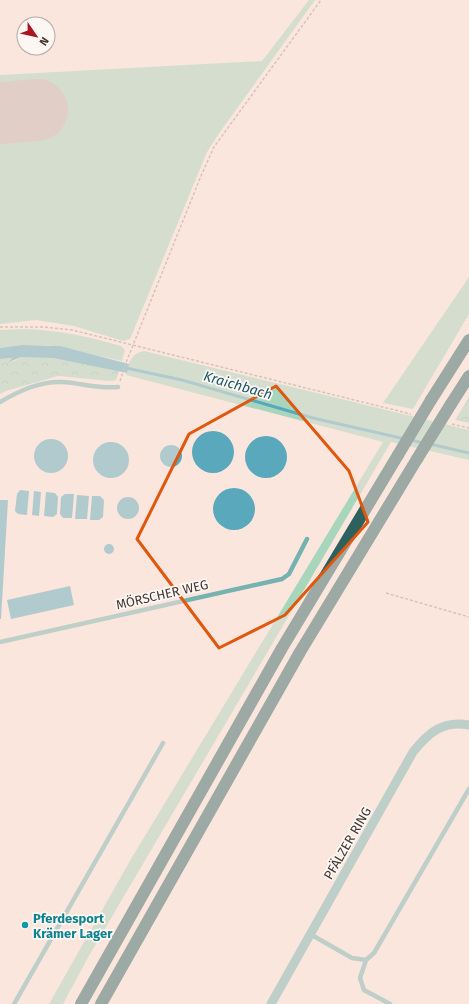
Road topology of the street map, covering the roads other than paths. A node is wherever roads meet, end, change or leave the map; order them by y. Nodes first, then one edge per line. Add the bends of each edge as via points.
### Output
1 (469, 340) edge
2 (469, 376) edge
3 (118, 387) dead end
4 (0, 402) edge
5 (307, 539) dead end
6 (0, 642) edge
7 (469, 725) edge
8 (163, 743) dead end
9 (469, 789) edge
10 (309, 934) junction
11 (366, 960) junction
12 (14, 1004) edge
13 (81, 1004) edge
14 (102, 1004) edge
15 (271, 1004) edge
16 (390, 1004) edge

1 - 13 highway, bridge via 282,648
2 - 14 highway, bridge via 300,652
3 - 4 lane via 49,383 18,392
5 - 6 lane, MÖRSCHER WEG via 289,574 282,579
7 - 10 street, PFÄLZER RING via 449,725 433,731 413,752
8 - 12 lane
9 - 11 lane via 404,904 374,953
10 - 11 lane via 352,958
10 - 15 street, PFÄLZER RING
11 - 16 lane via 360,978 364,990

